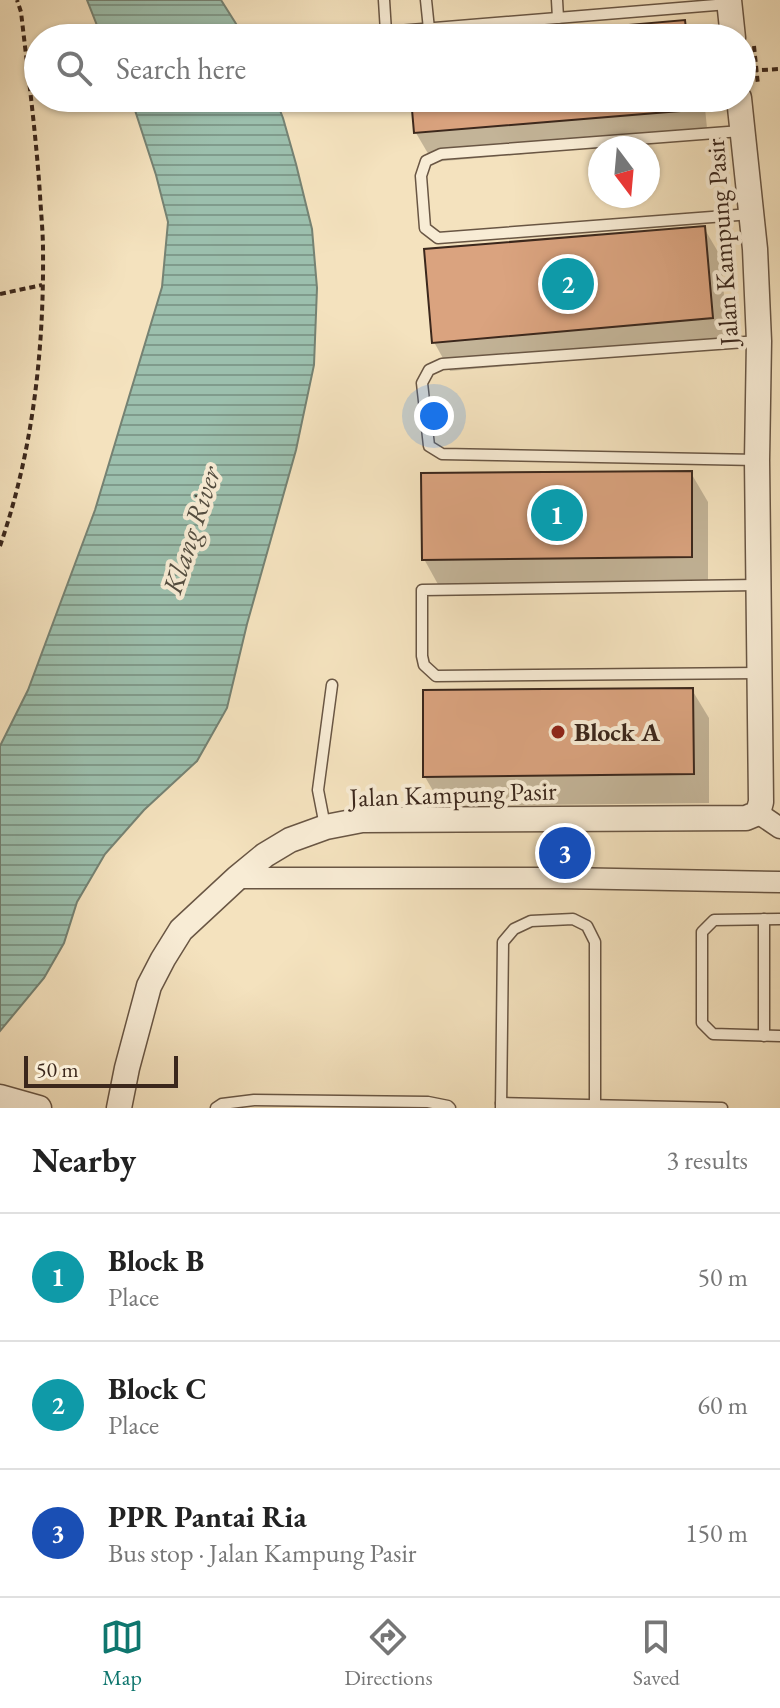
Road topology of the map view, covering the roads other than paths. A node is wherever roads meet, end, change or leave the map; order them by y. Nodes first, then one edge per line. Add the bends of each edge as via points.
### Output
1 (384, 0) edge
2 (426, 0) edge
3 (557, 0) edge
4 (730, 2) edge
5 (558, 18) junction
6 (386, 24) edge
7 (428, 24) edge
8 (488, 24) edge
9 (732, 24) edge
10 (741, 112) edge
11 (743, 131) junction
12 (751, 214) junction
13 (759, 341) junction
14 (757, 460) junction
15 (758, 585) junction
16 (759, 673) junction
17 (332, 685) dead end
18 (758, 813) junction
19 (326, 827) junction
20 (780, 828) edge
21 (237, 878) junction
22 (780, 882) edge
23 (764, 919) junction
24 (780, 919) edge
25 (764, 1036) junction
26 (780, 1036) edge
27 (0, 1097) edge
28 (595, 1105) junction
29 (501, 1106) edge
30 (39, 1108) edge
31 (119, 1108) edge
32 (216, 1108) edge
33 (450, 1108) edge
34 (722, 1108) edge

1 - 6 lane
2 - 7 lane
3 - 5 lane
4 - 5 lane
4 - 9 street
5 - 8 lane
10 - 11 street, Jalan Kampung Pasir
11 - 12 street, Jalan Kampung Pasir
11 - 12 lane via 441,154 426,161 421,176 425,228 438,238
12 - 13 street, Jalan Kampung Pasir
13 - 14 street, Jalan Kampung Pasir
13 - 14 lane via 442,364 429,370 422,383 429,446 442,454
14 - 15 street, Jalan Kampung Pasir
15 - 16 street, Jalan Kampung Pasir
15 - 16 lane via 422,590 422,656 436,676
16 - 18 street, Jalan Kampung Pasir
17 - 19 lane via 318,790
18 - 19 street, Jalan Kampung Pasir via 746,818 362,820
18 - 20 street
19 - 21 street, Jalan Kampung Pasir via 290,840
21 - 22 street
21 - 31 street, Jalan Kampung Pasir via 181,930 156,972
23 - 24 lane
23 - 25 lane
23 - 25 lane via 714,920 702,932 702,1023 713,1034
25 - 26 lane
27 - 30 street
28 - 29 lane
28 - 29 lane via 595,942 587,926 573,919 531,921 503,942
28 - 34 lane
32 - 33 lane via 254,1100 428,1102

